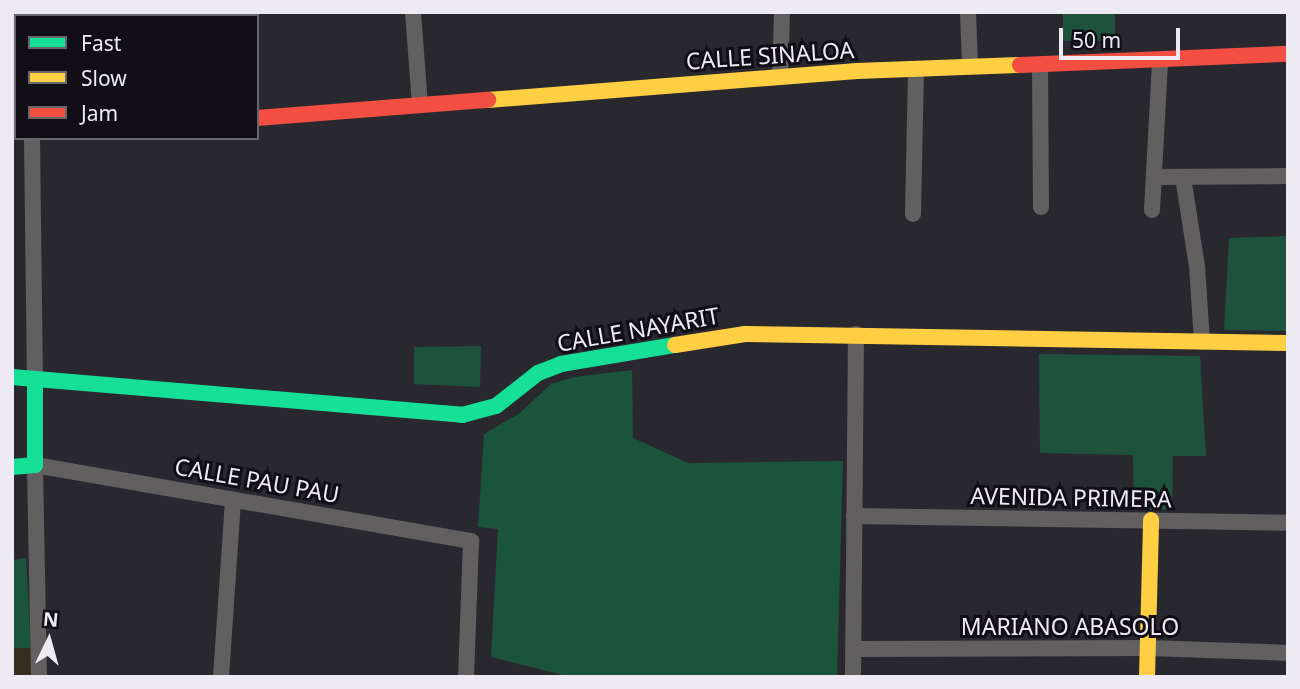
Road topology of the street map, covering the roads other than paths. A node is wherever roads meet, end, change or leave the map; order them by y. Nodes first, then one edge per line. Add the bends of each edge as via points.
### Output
1 (116, 12) edge
2 (414, 12) edge
3 (782, 12) edge
4 (968, 12) edge
5 (91, 14) edge
6 (1288, 54) edge
7 (1160, 60) junction
8 (1040, 65) junction
9 (970, 66) junction
10 (916, 69) junction
11 (780, 77) junction
12 (420, 105) junction
13 (259, 118) edge
14 (32, 140) edge
15 (1288, 176) edge
16 (1155, 177) junction
17 (1183, 177) junction
18 (1041, 207) dead end
19 (1152, 210) dead end
20 (913, 214) dead end
21 (856, 334) junction
22 (1202, 342) junction
23 (1288, 343) edge
24 (12, 377) edge
25 (35, 381) junction
26 (35, 465) junction
27 (12, 467) edge
28 (233, 499) junction
29 (854, 516) junction
30 (1151, 520) junction
31 (1288, 523) edge
32 (1148, 648) junction
33 (853, 649) junction
34 (1288, 653) edge
35 (39, 677) edge
36 (221, 677) edge
37 (466, 677) edge
38 (853, 677) edge
39 (1147, 677) edge

1 - 5 street
2 - 12 street
3 - 11 street
4 - 9 street
6 - 7 street, CALLE SINALOA
7 - 8 street, CALLE SINALOA
7 - 16 street
8 - 9 street, CALLE SINALOA
8 - 18 street
9 - 10 street, CALLE SINALOA
10 - 11 street, CALLE SINALOA
10 - 20 street
11 - 12 street, CALLE SINALOA
12 - 13 street, CALLE SINALOA
14 - 25 street
15 - 17 street
16 - 17 street
16 - 19 street
17 - 22 street via 1197,266
21 - 22 street, CALLE NAYARIT
21 - 25 street, CALLE NAYARIT via 745,334 611,354 538,373 496,406 462,415
21 - 29 street
22 - 23 street, CALLE NAYARIT
24 - 25 street, CALLE NAYARIT
25 - 26 street
26 - 27 street
26 - 28 street, CALLE PAU PAU
26 - 35 street
28 - 36 street
28 - 37 street, CALLE PAU PAU via 471,541
29 - 30 street, AVENIDA PRIMERA
29 - 33 street
30 - 31 street, AVENIDA PRIMERA
30 - 32 street
32 - 33 street, MARIANO ABASOLO
32 - 34 street, MARIANO ABASOLO
32 - 39 street
33 - 38 street

